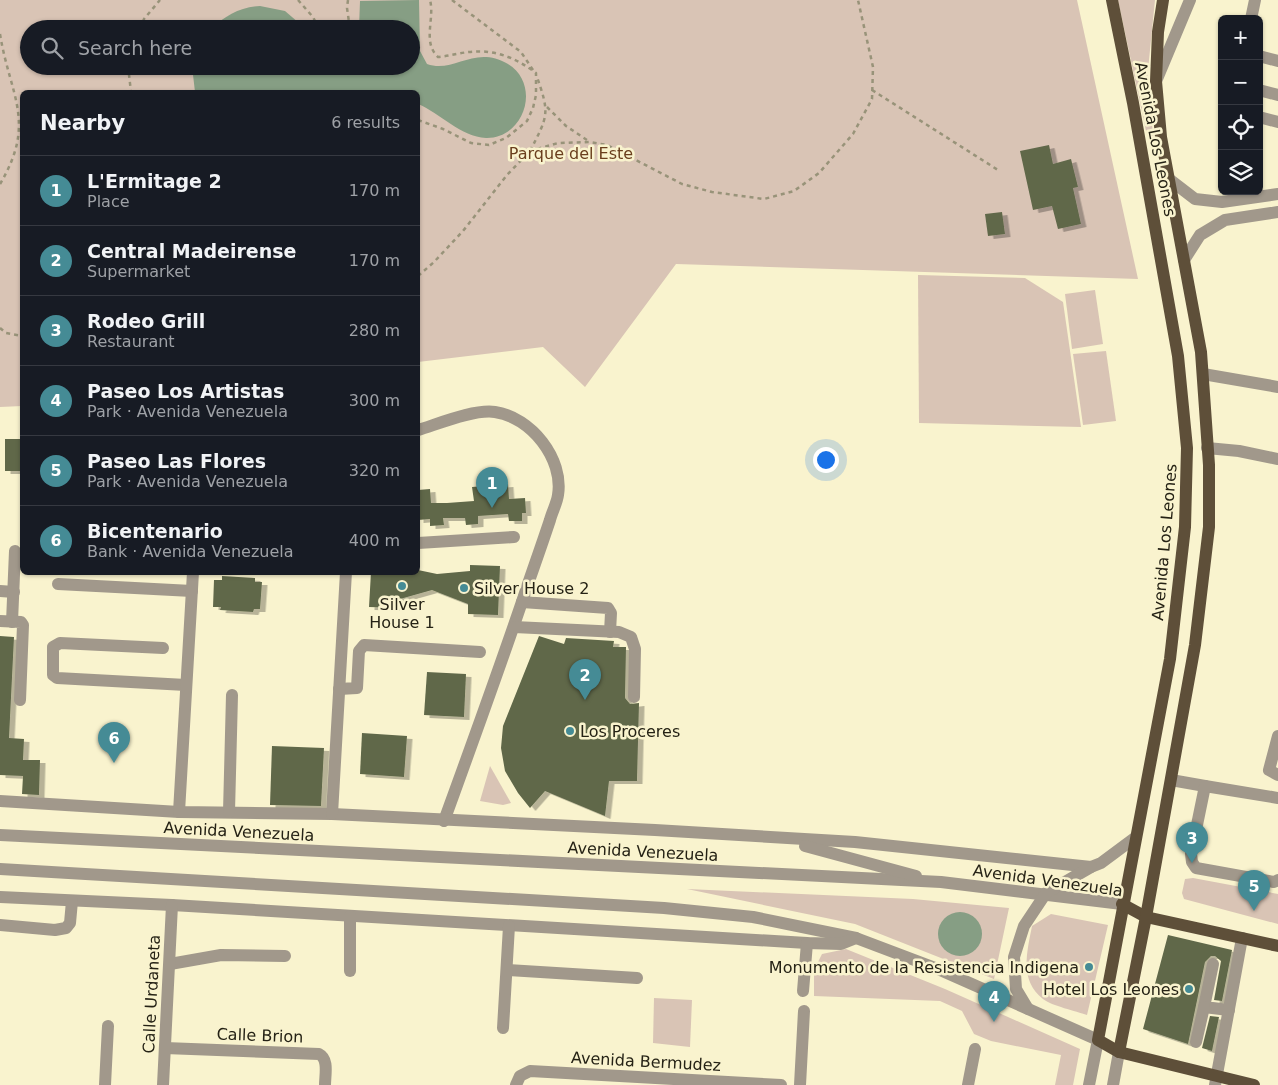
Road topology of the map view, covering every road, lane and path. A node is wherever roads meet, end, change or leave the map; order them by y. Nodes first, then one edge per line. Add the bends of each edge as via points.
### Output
1 (160, 0) edge
2 (298, 0) edge
3 (348, 0) edge
4 (430, 0) edge
5 (452, 0) edge
6 (858, 0) edge
7 (1112, 0) edge
8 (1163, 0) edge
9 (1190, 0) edge
10 (1255, 0) edge
11 (1252, 15) edge
12 (143, 20) edge
13 (314, 20) edge
14 (348, 20) edge
15 (0, 34) edge
16 (1263, 57) edge
17 (1278, 61) edge
18 (536, 74) junction
19 (129, 75) edge
20 (1156, 81) junction
21 (131, 90) edge
22 (872, 90) junction
23 (1263, 91) edge
24 (1278, 95) edge
25 (547, 107) junction
26 (1263, 118) edge
27 (420, 121) edge
28 (1278, 122) edge
29 (590, 142) junction
30 (530, 151) junction
31 (998, 170) dead end
32 (1169, 179) junction
33 (0, 184) edge
34 (1278, 194) edge
35 (1278, 212) edge
36 (1184, 260) junction
37 (420, 274) edge
38 (0, 328) edge
39 (20, 336) edge
40 (1203, 374) junction
41 (1278, 387) edge
42 (420, 429) edge
43 (1207, 448) junction
44 (1278, 459) edge
45 (514, 537) dead end
46 (420, 543) edge
47 (15, 551) dead end
48 (193, 575) edge
49 (346, 575) edge
50 (58, 584) dead end
51 (0, 591) edge
52 (192, 591) junction
53 (14, 592) junction
54 (522, 602) junction
55 (6, 621) edge
56 (514, 627) junction
57 (610, 632) junction
58 (163, 648) dead end
59 (480, 652) dead end
60 (186, 685) junction
61 (339, 689) junction
62 (232, 695) dead end
63 (634, 697) dead end
64 (20, 700) dead end
65 (1278, 736) edge
66 (1278, 775) edge
67 (1171, 780) junction
68 (1205, 786) junction
69 (1278, 798) edge
70 (0, 801) edge
71 (179, 812) junction
72 (229, 812) junction
73 (332, 814) junction
74 (444, 821) junction
75 (0, 835) edge
76 (1136, 837) junction
77 (782, 839) junction
78 (1091, 867) junction
79 (0, 869) edge
80 (1278, 880) edge
81 (941, 882) junction
82 (1046, 893) junction
83 (0, 898) edge
84 (72, 901) junction
85 (1122, 904) junction
86 (172, 905) junction
87 (350, 916) junction
88 (1146, 917) junction
89 (0, 926) edge
90 (509, 926) junction
91 (856, 938) junction
92 (1242, 938) junction
93 (807, 943) junction
94 (1278, 946) edge
95 (285, 956) dead end
96 (170, 964) junction
97 (1212, 964) dead end
98 (506, 970) junction
99 (350, 971) dead end
100 (637, 978) dead end
101 (803, 991) dead end
102 (1204, 1007) junction
103 (1028, 1009) junction
104 (1229, 1010) junction
105 (804, 1011) dead end
106 (108, 1026) dead end
107 (503, 1028) dead end
108 (1098, 1040) junction
109 (1196, 1042) dead end
110 (165, 1048) junction
111 (975, 1049) dead end
112 (1119, 1052) junction
113 (1216, 1081) edge
114 (1249, 1084) edge
115 (105, 1085) edge
116 (163, 1085) edge
117 (325, 1085) edge
118 (516, 1085) edge
119 (781, 1085) edge
120 (800, 1085) edge
121 (968, 1085) edge
122 (1089, 1085) edge
123 (1113, 1085) edge

1 - 12 path
2 - 13 path
3 - 14 path
4 - 18 path via 429,42 438,57 494,52 519,61
5 - 18 path via 521,52
6 - 22 path via 873,67
7 - 76 main road, Avenida Los Leones via 1178,356 1187,448 1184,527 1170,659
8 - 20 main road, Avenida Los Leones
9 - 20 street
10 - 11 street
15 - 33 path via 18,104 20,129 10,167
16 - 17 street
18 - 25 path
18 - 27 path via 536,95 527,121 506,138 489,145 471,143
19 - 21 path
20 - 32 main road, Avenida Los Leones
22 - 29 path via 872,99 853,134 819,173 794,191 764,199 682,184 607,145
22 - 31 path
23 - 24 street
25 - 29 path via 566,126
25 - 30 path via 542,127
26 - 28 street
29 - 30 path via 558,143
30 - 37 path via 506,175 463,231
32 - 34 street via 1195,198 1222,202
32 - 36 main road, Avenida Los Leones
35 - 36 street via 1225,220 1200,235
36 - 40 main road, Avenida Los Leones
38 - 39 path via 6,333
40 - 41 street
40 - 43 main road, Avenida Los Leones
42 - 54 street via 476,413 494,412 524,424 535,433 556,466 558,494
43 - 44 street via 1239,450
43 - 67 main road, Avenida Los Leones via 1209,527 1195,645
45 - 46 street
47 - 53 street
48 - 52 street
49 - 61 street
50 - 52 street
51 - 53 street
52 - 60 street
53 - 55 street
54 - 56 street
54 - 57 street via 608,608 611,613
55 - 64 street via 23,625
56 - 57 street
56 - 74 street
57 - 63 street via 630,637 635,649
58 - 60 street via 60,643 53,647 53,675 58,678
59 - 61 street via 364,645 359,651 358,688
60 - 71 street
61 - 73 street
62 - 72 street
65 - 66 street via 1269,770
67 - 68 street
67 - 88 main road, Avenida Los Leones
68 - 69 street
68 - 80 street via 1191,854 1196,868 1274,882
70 - 71 street, Avenida Venezuela
71 - 72 street, Avenida Venezuela
72 - 73 street, Avenida Venezuela
73 - 74 street, Avenida Venezuela
74 - 77 street, Avenida Venezuela
75 - 81 street, Avenida Venezuela
76 - 78 street, Avenida Venezuela
76 - 85 main road, Avenida Los Leones
77 - 78 street, Avenida Venezuela via 854,842
77 - 81 street
78 - 82 street
79 - 91 street via 664,908 753,917
81 - 82 street, Avenida Venezuela
82 - 85 street, Avenida Venezuela
82 - 103 street via 1024,926 1014,957 1016,990
83 - 84 street
84 - 86 street
84 - 89 street via 70,923 61,930
85 - 88 main road, Avenida Venezuela
85 - 108 main road, Avenida Los Leones
86 - 87 street
86 - 96 street, Calle Urdaneta
87 - 90 street
87 - 99 street
88 - 92 main road, Avenida Venezuela
88 - 112 main road, Avenida Los Leones
90 - 93 street
90 - 98 street
91 - 93 street via 841,944
91 - 103 street via 938,969
92 - 94 main road, Avenida Venezuela
92 - 104 street
93 - 101 street
95 - 96 street via 222,955
96 - 110 street, Calle Urdaneta
97 - 102 street
98 - 100 street
98 - 107 street
102 - 104 street
102 - 109 street
103 - 108 street
104 - 113 street
105 - 120 street
106 - 115 street
108 - 112 main road
108 - 122 street, Avenida Los Leones
110 - 116 street, Calle Urdaneta
110 - 117 street, Calle Brion via 319,1054 326,1061
111 - 121 street
112 - 113 main road
112 - 123 street, Avenida Los Leones
113 - 114 main road
118 - 119 street, Avenida Bermudez via 520,1076 530,1071

